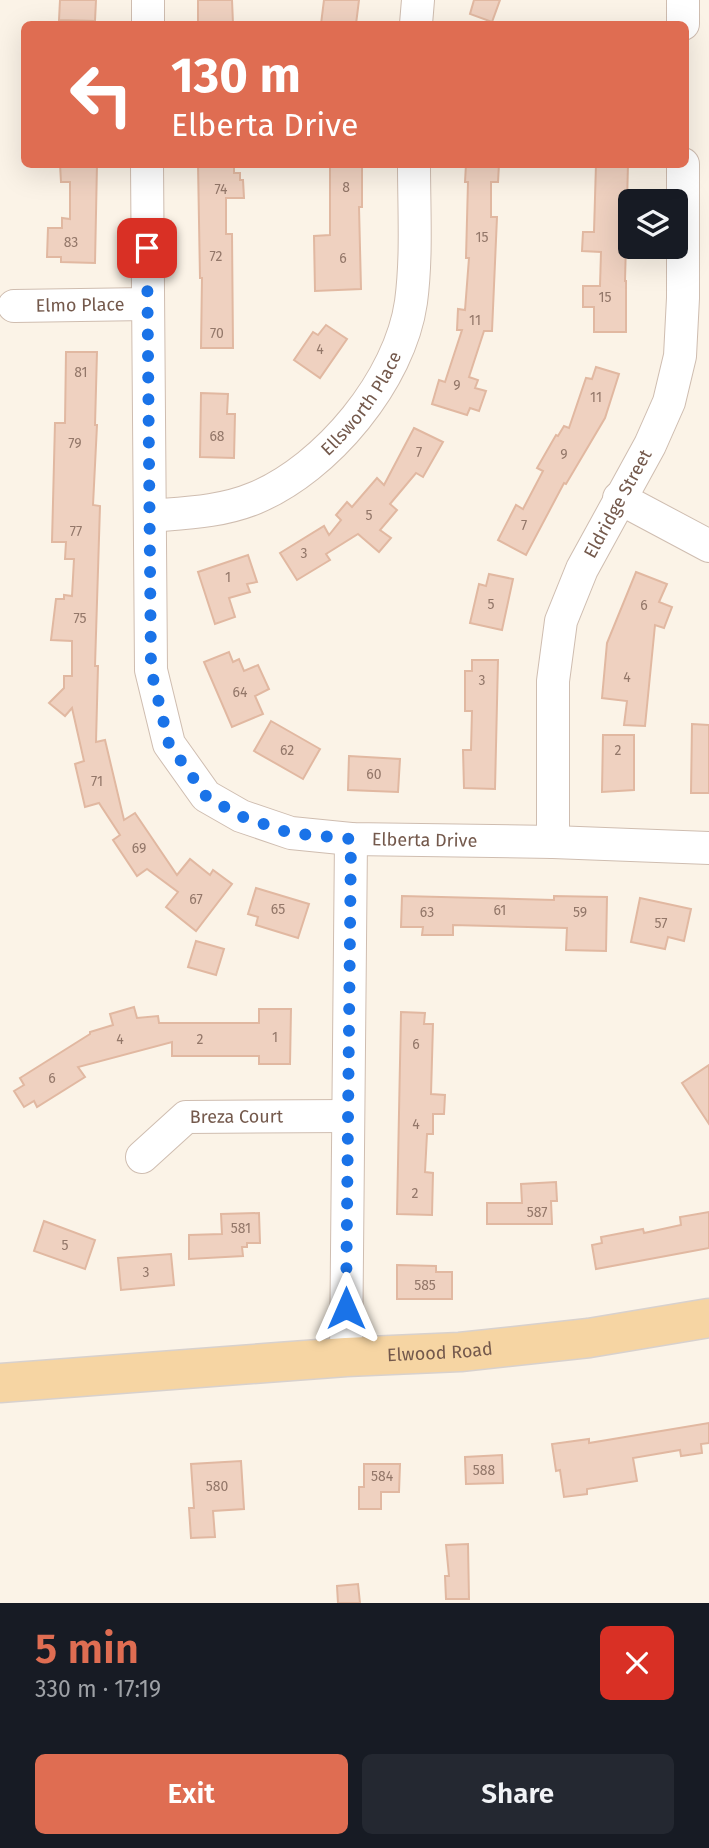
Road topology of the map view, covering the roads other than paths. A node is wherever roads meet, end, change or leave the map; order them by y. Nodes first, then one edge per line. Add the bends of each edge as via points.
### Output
1 (148, 0) edge
2 (418, 0) edge
3 (683, 0) edge
4 (148, 21) edge
5 (416, 21) edge
6 (683, 21) edge
7 (147, 168) edge
8 (414, 168) edge
9 (683, 168) edge
10 (147, 304) junction
11 (14, 306) dead end
12 (619, 498) junction
13 (150, 516) junction
14 (709, 546) edge
15 (351, 839) junction
16 (553, 842) junction
17 (709, 848) edge
18 (347, 1116) junction
19 (142, 1157) dead end
20 (709, 1318) edge
21 (346, 1357) junction
22 (0, 1383) edge

1 - 4 street
2 - 5 street
3 - 6 street
7 - 10 street, Elberta Drive
8 - 13 street, Ellsworth Place via 410,305 394,357 368,402 339,440 304,470 255,498 208,511
9 - 12 street, Eldridge Street via 680,356 669,402
10 - 11 street, Elmo Place
10 - 13 street, Elberta Drive
12 - 14 street
12 - 16 street, Eldridge Street via 561,621 553,681
13 - 15 street, Elberta Drive via 151,670 169,744 206,796 240,816 290,833
15 - 16 street, Elberta Drive
15 - 18 street
16 - 17 street, Elberta Drive
18 - 19 street, Breza Court via 186,1116
18 - 21 street
20 - 21 main road, Elwood Road via 460,1352
21 - 22 main road, Elwood Road

